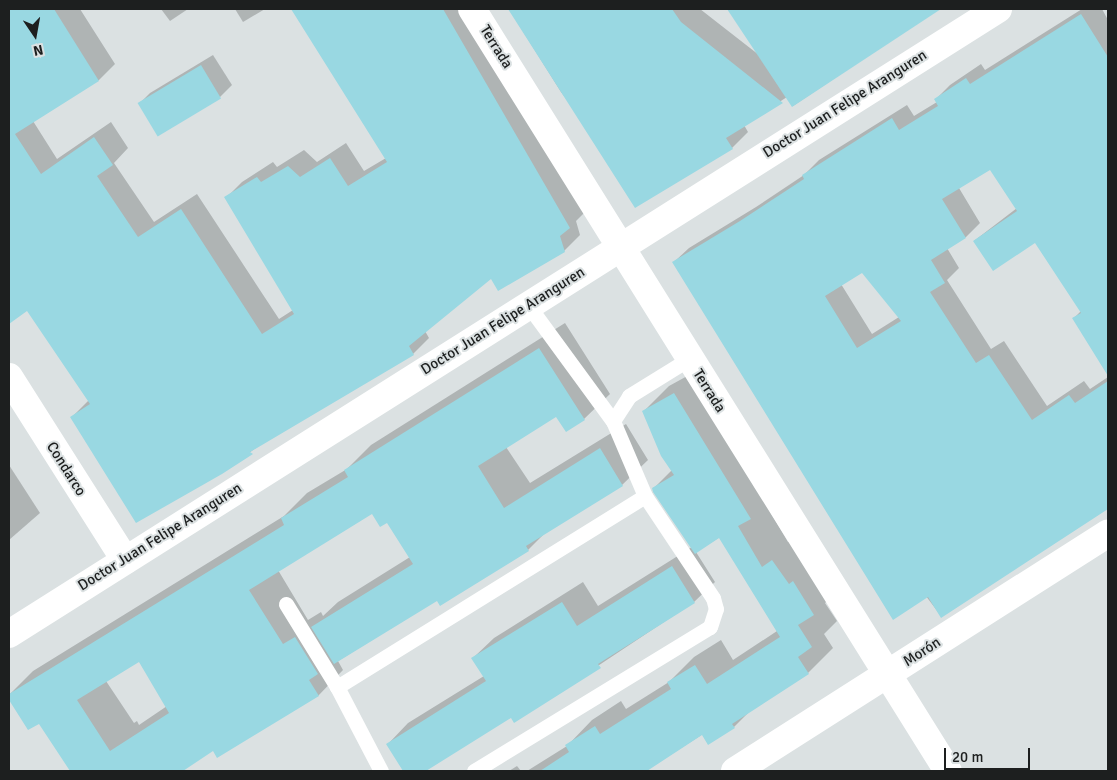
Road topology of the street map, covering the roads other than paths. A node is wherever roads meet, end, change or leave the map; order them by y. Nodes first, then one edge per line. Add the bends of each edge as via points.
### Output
1 (472, 9) edge
2 (998, 9) edge
3 (620, 245) junction
4 (528, 305) junction
5 (688, 359) junction
6 (9, 377) edge
7 (613, 421) junction
8 (645, 496) junction
9 (1108, 533) edge
10 (125, 560) junction
11 (286, 604) dead end
12 (9, 634) edge
13 (886, 675) junction
14 (337, 687) junction
15 (381, 771) edge
16 (474, 771) edge
17 (735, 771) edge
18 (948, 771) edge

1 - 3 street, Terrada
2 - 3 street, Doctor Juan Felipe Aranguren
3 - 4 street, Doctor Juan Felipe Aranguren
3 - 5 street, Terrada
4 - 7 lane
4 - 10 street, Doctor Juan Felipe Aranguren
5 - 7 lane via 629,396
5 - 13 street, Terrada
6 - 10 street, Condarco
7 - 8 lane
8 - 14 lane
8 - 16 lane via 713,598 716,609 710,627
9 - 13 street, Morón
10 - 12 street, Doctor Juan Felipe Aranguren
11 - 14 lane
13 - 17 street, Morón
13 - 18 street, Terrada
14 - 15 lane

